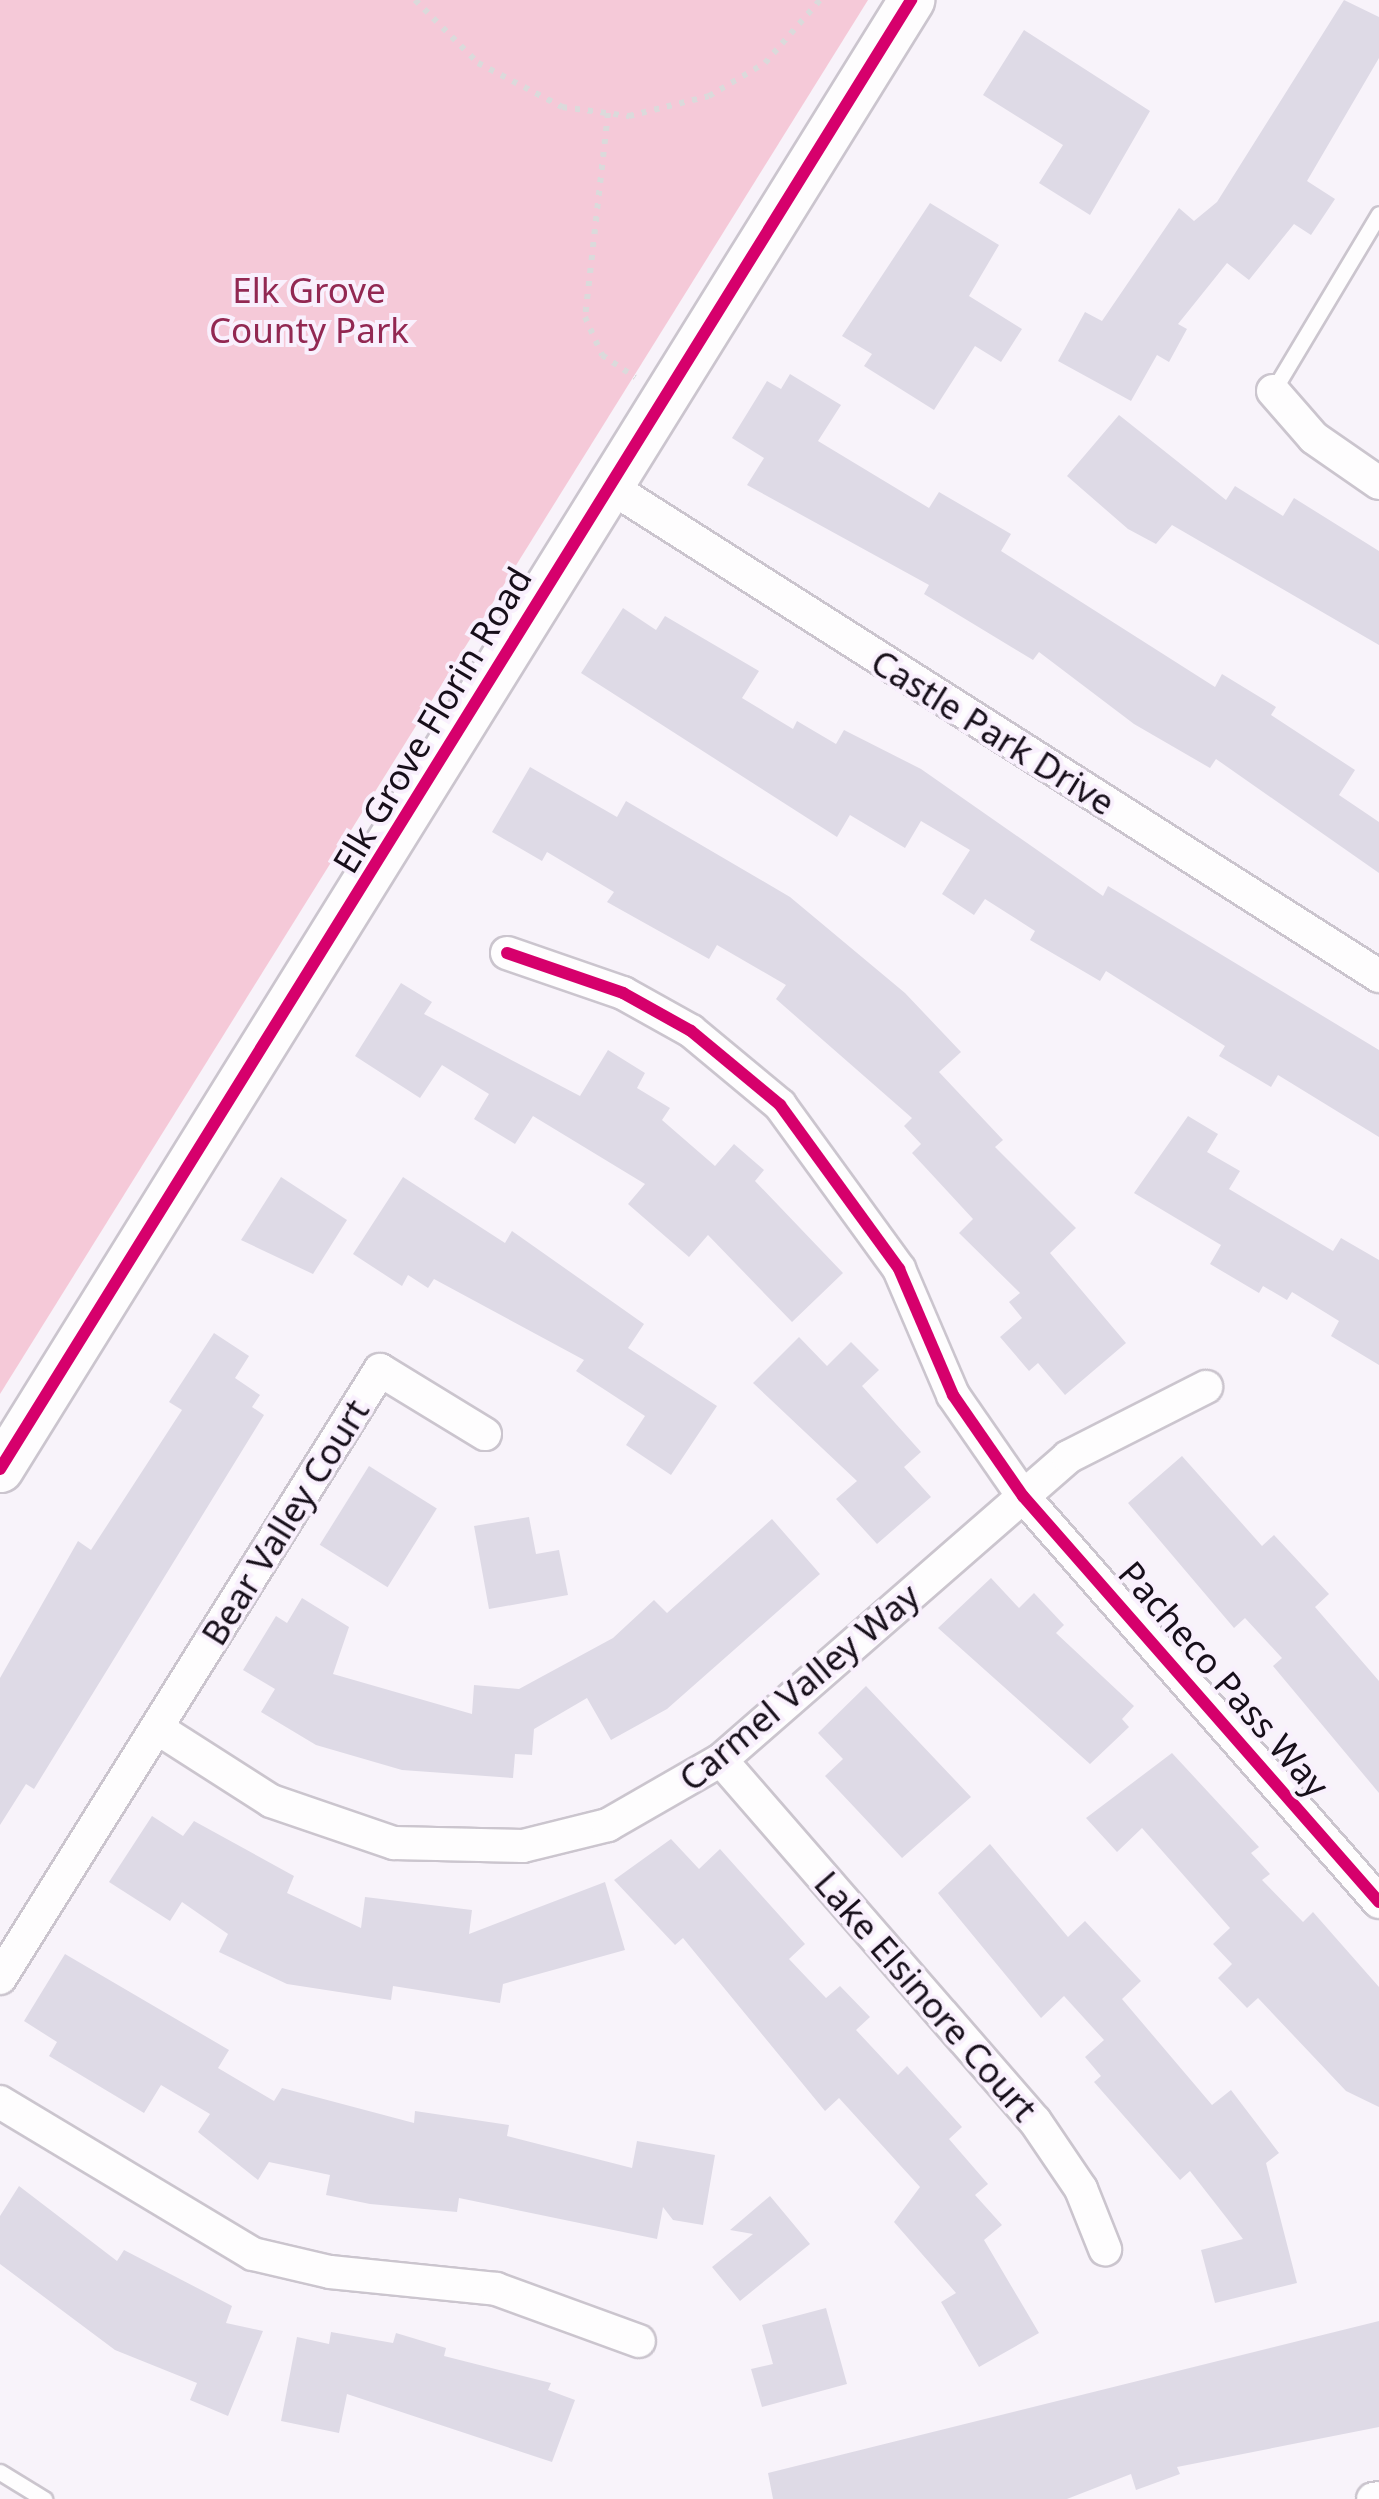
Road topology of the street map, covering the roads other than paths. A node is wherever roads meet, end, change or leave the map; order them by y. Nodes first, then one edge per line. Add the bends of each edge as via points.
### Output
1 (912, 0) edge
2 (1379, 214) edge
3 (1272, 392) joint
4 (1379, 483) edge
5 (609, 486) junction
6 (506, 953) dead end
7 (1379, 976) edge
8 (1206, 1388) dead end
9 (485, 1434) dead end
10 (0, 1468) edge
11 (1023, 1496) junction
12 (157, 1728) junction
13 (722, 1760) junction
14 (1379, 1902) edge
15 (0, 1978) edge
16 (0, 2102) edge
17 (1105, 2249) dead end
18 (639, 2341) dead end
19 (0, 2472) edge
20 (44, 2499) edge

1 - 5 main road, Elk Grove Florin Road
2 - 3 lane
3 - 4 street via 1314,438
5 - 7 street, Castle Park Drive
5 - 10 main road, Elk Grove Florin Road
6 - 11 street, Pacheco Pass Way via 624,993 691,1031 780,1104 899,1269 954,1395
8 - 11 street, Carmel Valley Way via 1068,1457
9 - 12 street, Bear Valley Court via 380,1370
11 - 13 street, Carmel Valley Way
11 - 14 street, Pacheco Pass Way
12 - 13 street, Carmel Valley Way via 311,1819 437,1849 524,1846 608,1824
12 - 15 street
13 - 17 street, Lake Elsinore Court via 1035,2121 1080,2189
16 - 18 street via 253,2254 330,2272 496,2289
19 - 20 lane

